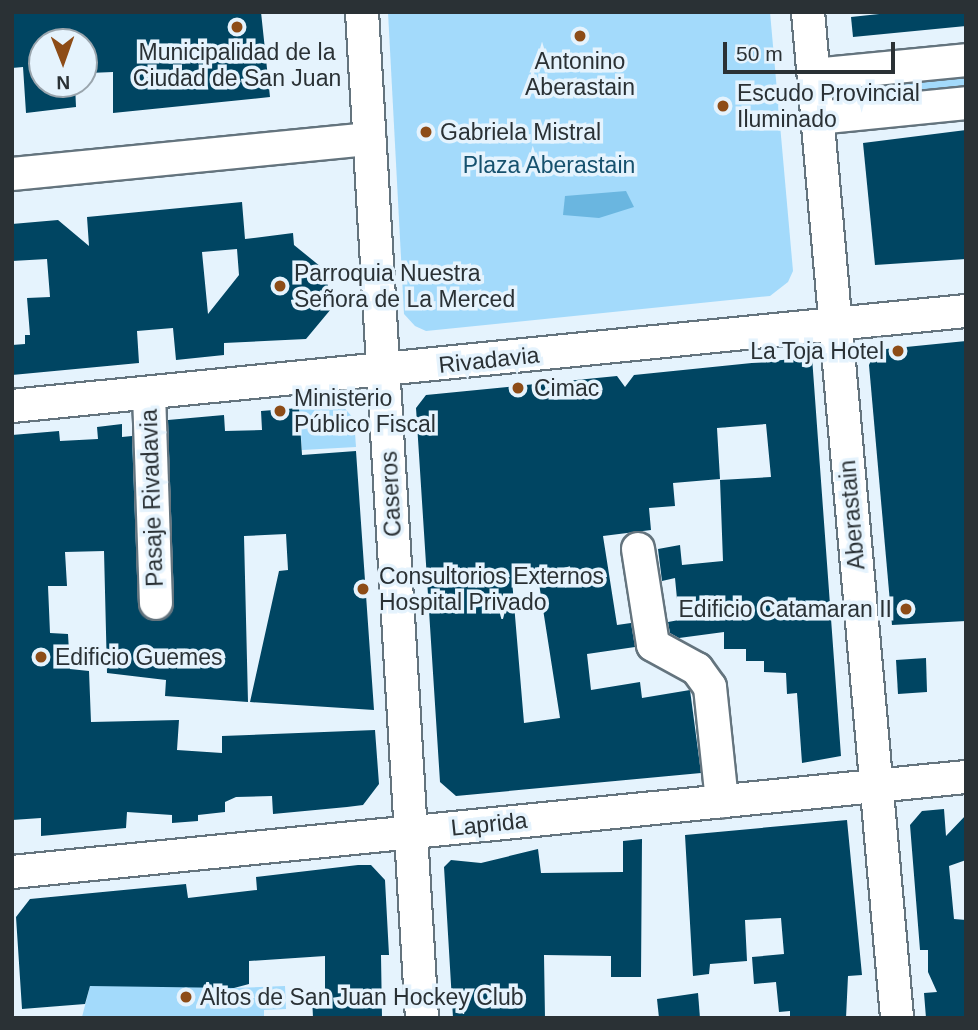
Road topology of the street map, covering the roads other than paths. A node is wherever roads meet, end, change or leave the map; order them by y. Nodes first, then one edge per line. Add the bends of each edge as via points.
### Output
1 (362, 12) edge
2 (808, 12) edge
3 (966, 60) edge
4 (814, 75) junction
5 (966, 103) edge
6 (817, 118) junction
7 (369, 139) junction
8 (12, 174) edge
9 (966, 311) edge
10 (835, 324) junction
11 (383, 370) junction
12 (149, 393) junction
13 (12, 406) edge
14 (638, 549) dead end
15 (156, 603) dead end
16 (966, 777) edge
17 (877, 786) junction
18 (722, 801) junction
19 (411, 832) junction
20 (12, 872) edge
21 (422, 1018) edge
22 (897, 1018) edge

1 - 7 street, Caseros
2 - 4 street, Aberastain
3 - 4 street
4 - 6 street, Aberastain
5 - 6 street
6 - 10 street, Aberastain
7 - 8 street
7 - 11 street, Caseros
9 - 10 street, Rivadavia
10 - 11 street, Rivadavia
10 - 17 street, Aberastain
11 - 12 street, Rivadavia
11 - 19 street, Caseros
12 - 13 street, Rivadavia
12 - 15 street, Pasaje Rivadavia
14 - 18 street via 653,645 697,669 710,687
16 - 17 street, Laprida
17 - 18 street, Laprida
17 - 22 street, Aberastain
18 - 19 street, Laprida
19 - 20 street, Laprida
19 - 21 street, Caseros

